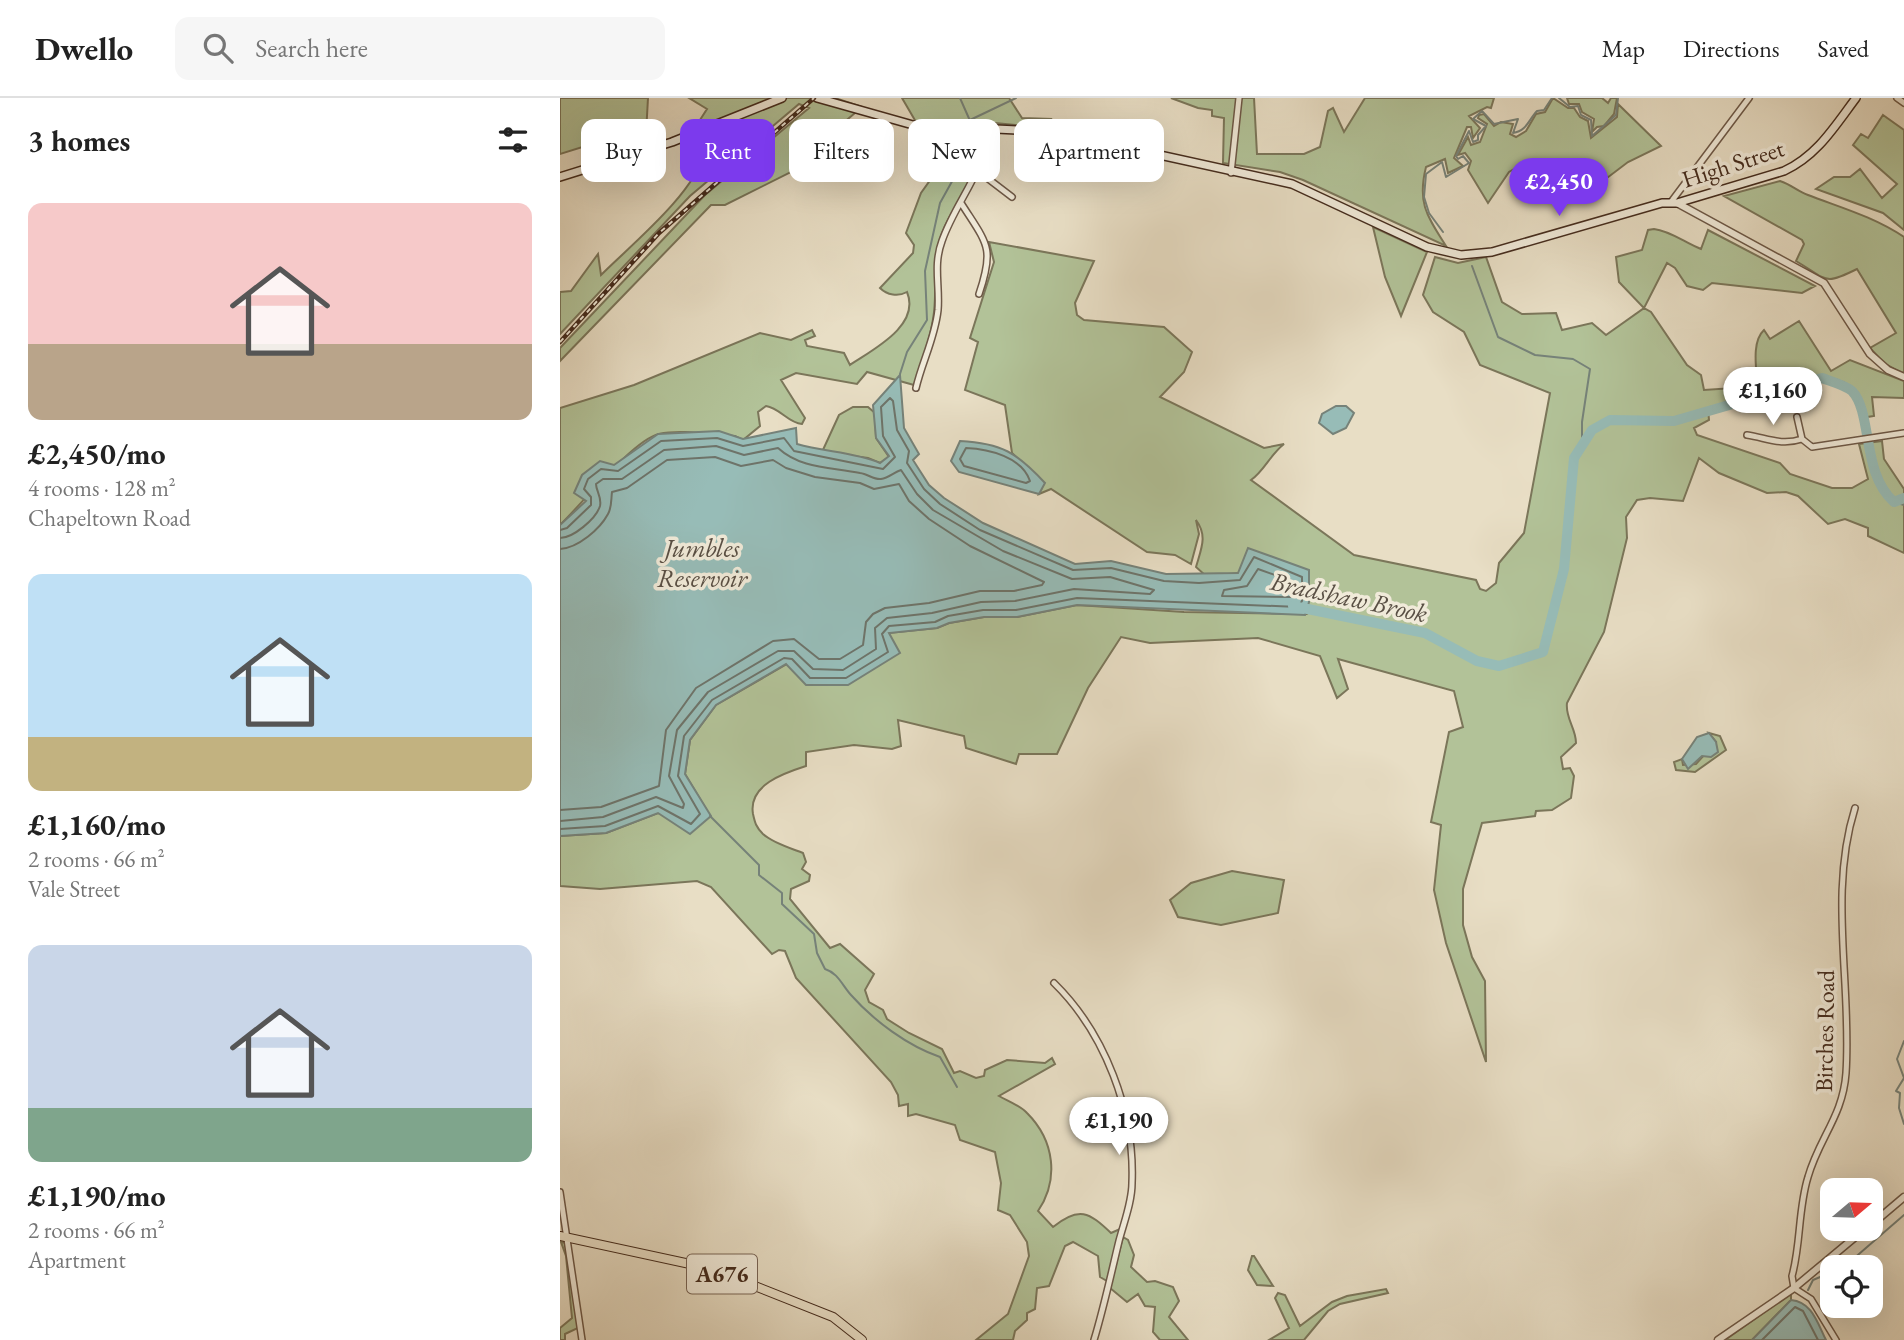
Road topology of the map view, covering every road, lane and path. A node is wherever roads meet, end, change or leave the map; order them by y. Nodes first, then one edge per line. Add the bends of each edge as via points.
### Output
1 (782, 98) edge
2 (817, 98) edge
3 (1239, 98) edge
4 (1749, 98) edge
5 (1856, 98) edge
6 (1897, 98) edge
7 (1904, 103) edge
8 (908, 124) edge
9 (1000, 129) edge
10 (1231, 173) junction
11 (560, 177) edge
12 (972, 182) edge
13 (992, 182) edge
14 (1012, 197) dead end
15 (1674, 202) junction
16 (961, 203) junction
17 (979, 294) dead end
18 (1904, 377) edge
19 (916, 388) dead end
20 (1797, 417) dead end
21 (1904, 433) edge
22 (1747, 435) dead end
23 (1802, 439) junction
24 (1854, 808) dead end
25 (1054, 984) dead end
26 (560, 1192) edge
27 (1904, 1197) edge
28 (1883, 1215) edge
29 (565, 1237) edge
30 (1850, 1241) edge
31 (1794, 1288) junction
32 (582, 1340) edge
33 (862, 1340) edge
34 (1094, 1340) edge
35 (1718, 1340) edge
36 (1836, 1340) edge

1 - 11 main road via 672,142
2 - 8 main road, High Street
3 - 10 street
4 - 15 street
5 - 15 main road, High Street via 1822,143 1796,165
6 - 7 street
9 - 10 main road, High Street via 1105,143
10 - 15 main road, High Street via 1301,187 1427,247 1461,255 1492,252
12 - 16 street
13 - 14 street
15 - 18 street via 1824,284 1870,354
16 - 17 street via 989,254
16 - 19 street via 936,259 938,310
20 - 23 street
21 - 23 street via 1812,447
22 - 23 street via 1775,443
24 - 31 street, Birches Road via 1841,882 1845,1085 1838,1115 1807,1179
25 - 34 street via 1068,997 1099,1045 1121,1099 1132,1143 1130,1198
26 - 29 street
27 - 28 street
29 - 32 street
29 - 33 main road, A676 via 727,1275 833,1317
30 - 31 street
31 - 35 street
31 - 36 street via 1811,1299

